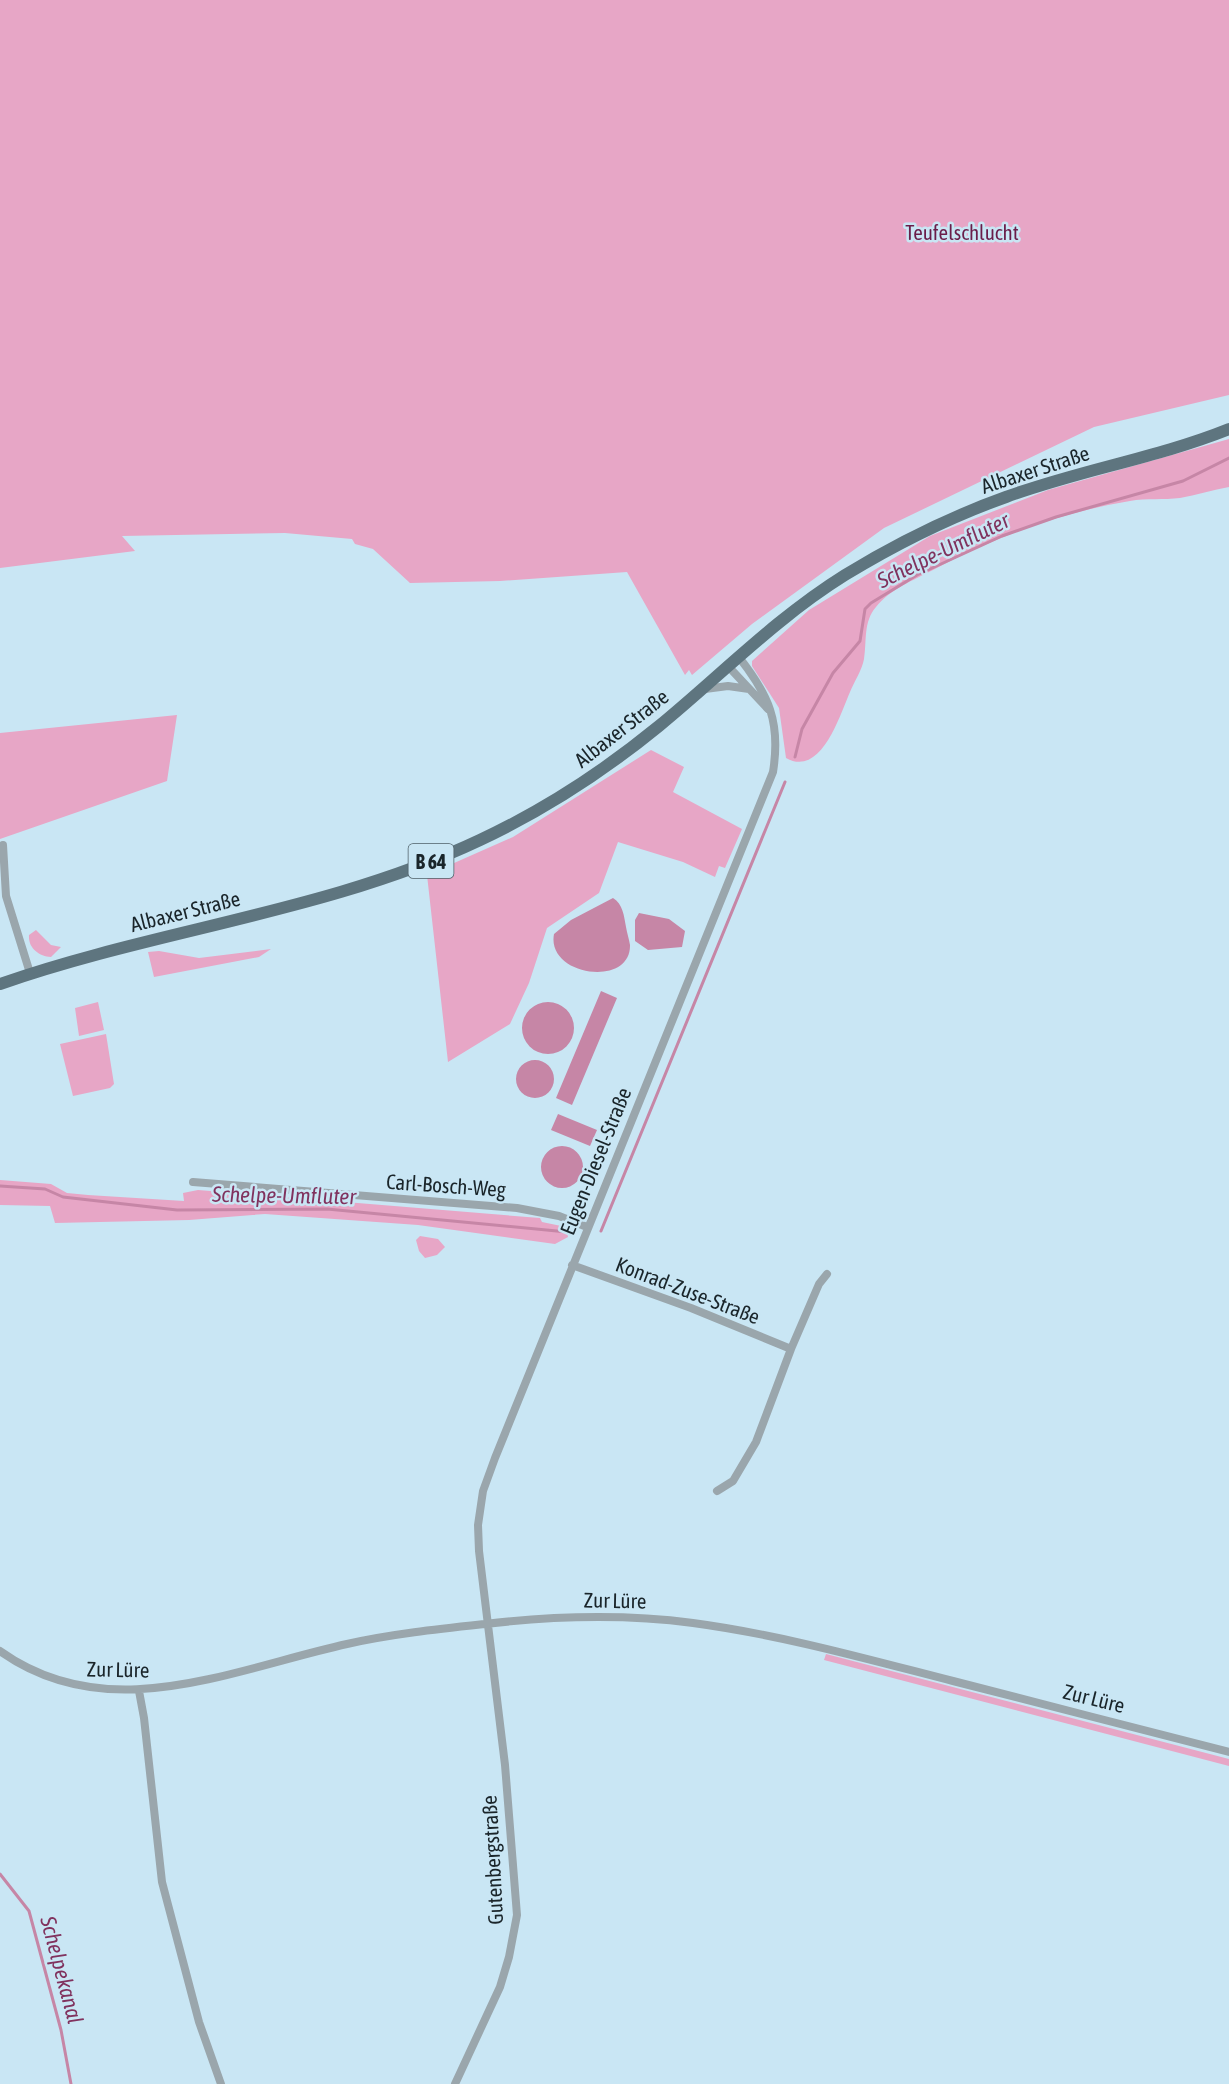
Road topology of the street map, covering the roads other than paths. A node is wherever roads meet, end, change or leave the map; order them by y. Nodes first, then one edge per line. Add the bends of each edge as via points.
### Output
1 (1229, 429) edge
2 (738, 656) junction
3 (727, 665) junction
4 (749, 688) junction
5 (698, 692) junction
6 (774, 718) junction
7 (3, 845) dead end
8 (30, 973) junction
9 (0, 984) edge
10 (193, 1182) dead end
11 (587, 1227) junction
12 (572, 1265) junction
13 (827, 1274) dead end
14 (791, 1349) junction
15 (717, 1491) dead end
16 (486, 1623) junction
17 (0, 1651) edge
18 (139, 1691) junction
19 (1229, 1752) edge
20 (221, 2084) edge
21 (455, 2084) edge

1 - 2 main road, Albaxer Straße / B 64 via 1006,497 918,534 818,593
2 - 3 main road, Albaxer Straße / B 64
2 - 6 street, Eugen-Diesel-Straße via 766,697
3 - 4 street
3 - 5 main road, Albaxer Straße / B 64
4 - 5 street via 718,687
4 - 6 street
5 - 8 main road, Albaxer Straße / B 64 via 574,788 512,824 446,855 344,891
6 - 11 street, Eugen-Diesel-Straße via 774,772
7 - 8 street via 6,896
8 - 9 main road, Albaxer Straße / B 64
10 - 11 street, Carl-Bosch-Weg via 517,1208 559,1216
11 - 12 street, Eugen-Diesel-Straße
12 - 14 street, Konrad-Zuse-Straße
12 - 16 street, Eugen-Diesel-Straße via 483,1491 477,1525
13 - 14 street
14 - 15 street via 756,1442 733,1481
16 - 18 street, Zur Lüre via 349,1644
16 - 19 street, Zur Lüre via 618,1617 754,1633 829,1648
16 - 21 street, Gutenbergstraße via 505,1765 517,1915 500,1986
17 - 18 street, Zur Lüre via 50,1679 78,1687
18 - 20 street via 162,1882 199,2022

